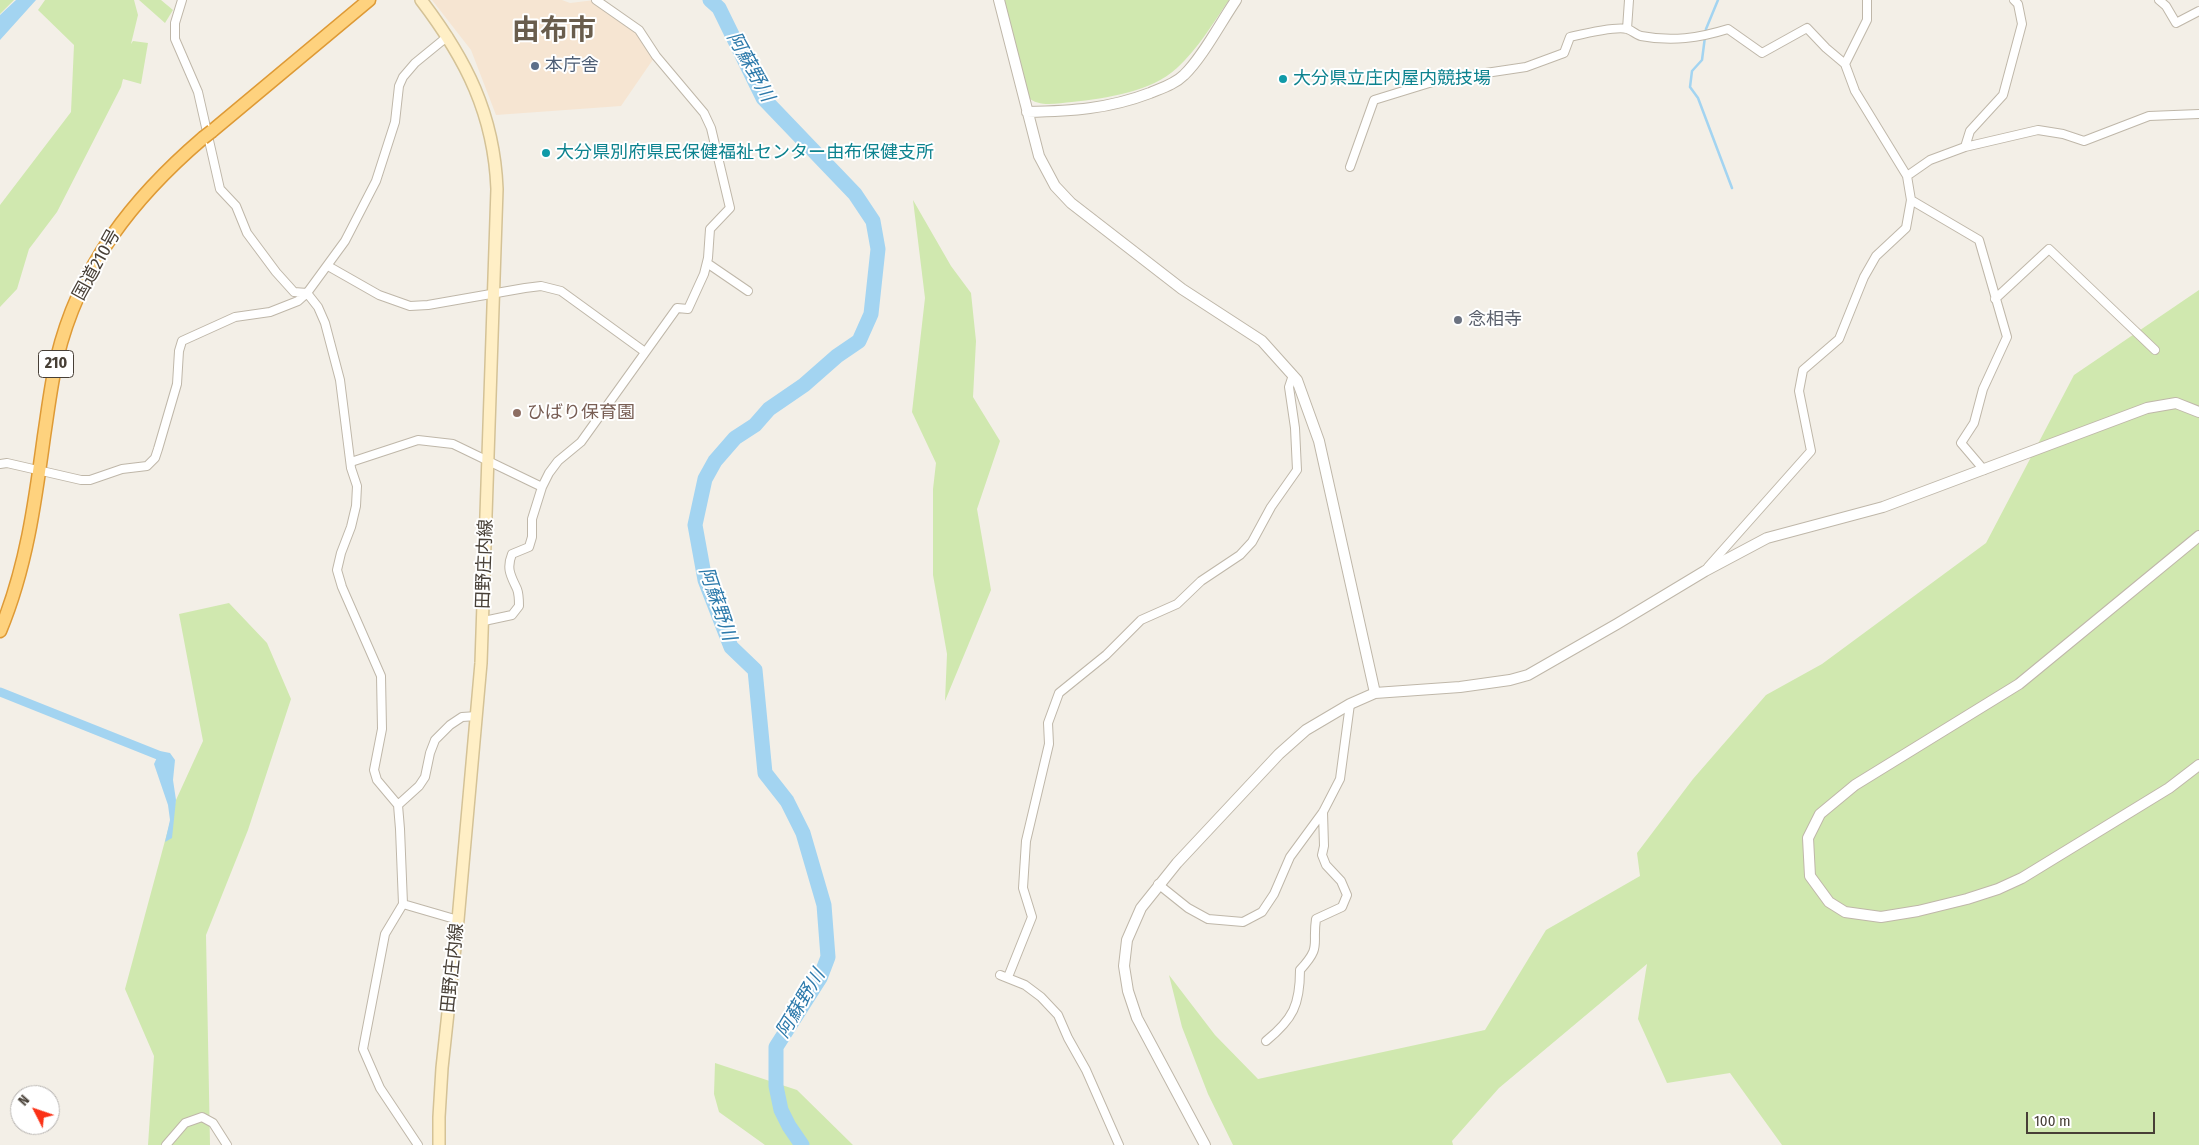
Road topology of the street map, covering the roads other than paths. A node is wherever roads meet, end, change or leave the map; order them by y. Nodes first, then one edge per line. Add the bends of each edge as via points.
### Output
1 (182, 0) edge
2 (369, 0) edge
3 (421, 0) edge
4 (596, 0) edge
5 (1000, 0) edge
6 (1236, 0) edge
7 (1629, 0) edge
8 (1867, 0) edge
9 (2014, 0) edge
10 (2159, 0) edge
11 (2199, 11) edge
12 (1627, 29) junction
13 (448, 36) junction
14 (1845, 64) junction
15 (1027, 112) junction
16 (2199, 114) edge
17 (1966, 147) junction
18 (1350, 167) dead end
19 (1908, 176) junction
20 (1911, 200) junction
21 (707, 263) junction
22 (328, 266) junction
23 (748, 292) dead end
24 (307, 293) junction
25 (493, 293) junction
26 (1995, 299) junction
27 (2155, 350) dead end
28 (645, 352) junction
29 (1293, 375) junction
30 (2199, 412) edge
31 (488, 460) junction
32 (352, 462) junction
33 (0, 464) edge
34 (1984, 470) junction
35 (40, 471) junction
36 (542, 487) junction
37 (2199, 536) edge
38 (1705, 571) junction
39 (484, 621) junction
40 (0, 631) edge
41 (1375, 693) junction
42 (1350, 704) junction
43 (477, 716) junction
44 (2199, 765) edge
45 (398, 806) junction
46 (1323, 812) junction
47 (1158, 884) junction
48 (403, 904) junction
49 (458, 920) junction
50 (1266, 1041) dead end
51 (166, 1145) edge
52 (227, 1145) edge
53 (418, 1145) edge
54 (439, 1145) edge
55 (1119, 1145) edge
56 (1205, 1145) edge

1 - 24 street via 175,23 175,39 198,92 220,189 236,206 247,233 276,272 294,292
2 - 35 highway, 国道210号 / 210 via 162,174 111,236 86,280 57,356
3 - 13 main road, 田野庄内線
4 - 21 street via 639,30 704,114 711,128 730,208 710,229
5 - 15 street
6 - 15 street via 1188,71 1175,82 1107,107
7 - 12 street
8 - 14 street via 1867,20
9 - 17 street via 2018,4 2022,24 2003,95 1970,131
10 - 11 street via 2176,23
12 - 14 street via 1640,36 1678,40 1728,29 1762,53 1807,28
12 - 18 street via 1570,37 1564,53 1526,67 1439,80 1374,100
13 - 22 street via 402,77 394,122 376,181 345,241
13 - 25 main road, 田野庄内線 via 477,92 491,134 497,189
14 - 19 street via 1855,91
15 - 29 street via 1038,156 1055,186 1072,203 1182,289 1262,341
16 - 17 street via 2148,116 2084,141 2038,130
17 - 19 street via 1930,160
19 - 20 street
20 - 26 street via 1979,240
20 - 38 street via 1906,228 1876,256 1839,339 1803,370 1799,391 1811,451
21 - 23 street
21 - 28 street via 688,309 677,308
22 - 24 street
22 - 25 street via 379,295 410,306
24 - 32 street via 325,323 340,380
24 - 35 street via 298,301 270,312 236,317 182,341 177,384 155,458 147,466 122,469 90,480
25 - 28 street via 541,286 561,291
25 - 31 main road, 田野庄内線
26 - 27 street via 2049,250
26 - 34 street via 2007,337 1983,389 1974,423 1961,443
28 - 36 street via 581,442 558,461
29 - 41 street via 1319,441
29 - 55 street via 1289,387 1297,470 1252,542 1177,604 1141,620 1106,655 1059,692 1048,723 1049,744 1026,841 1023,888 1032,917 1004,976 1025,985 1058,1015
30 - 34 street via 2176,403 2147,408
31 - 32 street via 453,444 418,440
31 - 36 street
31 - 39 main road, 田野庄内線
32 - 45 street via 357,486 356,506 337,570 381,676 382,729 374,770 377,780
33 - 35 street
34 - 38 street via 1883,507 1767,538
35 - 40 highway, 国道210号 / 210 via 26,550
36 - 39 street via 532,519 529,547 512,554 508,563 509,576 518,591 520,606 512,615
37 - 44 street via 2019,684 1855,785 1820,814 1808,838 1810,876 1829,902 1845,912 1872,916 1909,912 1967,899 2022,878 2170,788
38 - 41 street via 1528,675 1460,687
39 - 43 main road, 田野庄内線
41 - 42 street
42 - 46 street via 1340,779
42 - 47 street via 1306,730 1279,754
43 - 45 street via 462,717 436,740 425,777
43 - 49 main road, 田野庄内線
45 - 48 street
46 - 47 street via 1290,857 1274,894 1262,912 1243,922 1208,919
46 - 50 street via 1322,855 1347,895 1342,907 1316,918 1317,946 1300,970 1300,993 1294,1013
47 - 56 street via 1140,908 1127,940 1124,966 1128,991 1137,1018
48 - 49 street
48 - 53 street via 385,934 364,1049 380,1088
49 - 54 main road, 田野庄内線 via 442,1068
51 - 52 street via 185,1122 202,1117 213,1122

